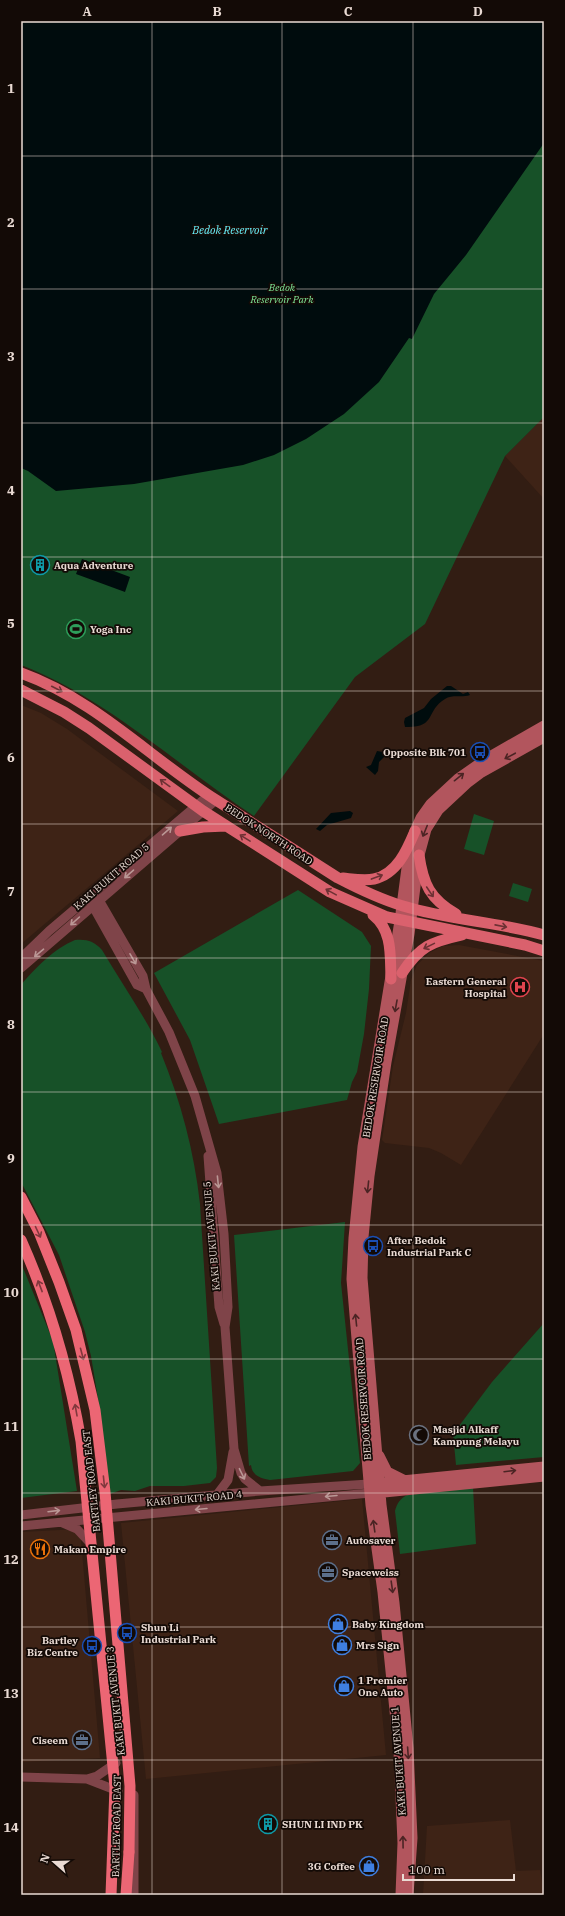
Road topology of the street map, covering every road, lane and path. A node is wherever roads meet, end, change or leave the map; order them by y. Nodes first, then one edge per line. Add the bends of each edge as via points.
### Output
1 (21, 673) edge
2 (21, 690) edge
3 (544, 726) edge
4 (544, 737) edge
5 (212, 797) junction
6 (199, 808) junction
7 (226, 826) junction
8 (180, 831) junction
9 (415, 831) junction
10 (419, 856) junction
11 (338, 878) junction
12 (94, 899) junction
13 (407, 907) junction
14 (366, 909) junction
15 (463, 918) junction
16 (405, 922) junction
17 (466, 934) junction
18 (544, 935) edge
19 (544, 951) edge
20 (21, 958) edge
21 (21, 968) edge
22 (402, 973) junction
23 (391, 979) junction
24 (21, 1197) edge
25 (21, 1240) edge
26 (375, 1446) junction
27 (234, 1449) junction
28 (544, 1467) edge
29 (544, 1476) edge
30 (407, 1482) junction
31 (374, 1489) junction
32 (260, 1491) junction
33 (216, 1496) junction
34 (107, 1505) junction
35 (87, 1507) junction
36 (21, 1515) edge
37 (108, 1518) junction
38 (88, 1520) junction
39 (58, 1522) junction
40 (21, 1526) edge
41 (91, 1544) junction
42 (116, 1764) junction
43 (21, 1777) edge
44 (87, 1779) junction
45 (118, 1791) junction
46 (111, 1895) edge
47 (114, 1895) edge
48 (126, 1895) edge
49 (134, 1895) edge
50 (401, 1895) edge
51 (408, 1895) edge

1 -> 5 main road, BEDOK NORTH ROAD via 68,695 98,713
6 -> 2 main road, BEDOK NORTH ROAD via 89,728
9 -> 3 main road, BEDOK RESERVOIR ROAD via 431,804 458,779 488,758
4 -> 10 main road, BEDOK RESERVOIR ROAD via 480,773 450,798 428,824
5 - 6 street, KAKI BUKIT ROAD 5
5 - 11 main road, BEDOK NORTH ROAD
6 - 7 main road, BEDOK NORTH ROAD
6 - 8 street, KAKI BUKIT ROAD 5
12 -> 6 street, KAKI BUKIT ROAD 5
7 - 8 main road via 194,827
14 -> 7 main road, BEDOK NORTH ROAD via 330,892
8 -> 12 street, KAKI BUKIT ROAD 5
11 -> 9 main road via 375,879 386,873 402,859
9 - 13 main road, BEDOK RESERVOIR ROAD via 409,852
10 - 13 main road, BEDOK RESERVOIR ROAD
10 -> 15 main road via 421,871 430,893 443,907
11 - 13 main road, BEDOK NORTH ROAD via 374,896
12 - 20 street, KAKI BUKIT ROAD 5
12 -> 21 street, KAKI BUKIT ROAD 5
12 - 27 street, KAKI BUKIT AVENUE 5 via 143,976 146,989 169,1032 195,1096 208,1144 219,1307 225,1327
13 - 15 main road, BEDOK NORTH ROAD
13 - 16 main road, BEDOK RESERVOIR ROAD
14 - 16 main road, BEDOK NORTH ROAD
14 - 23 main road via 378,919 387,932
15 -> 18 main road, BEDOK NORTH ROAD
16 - 17 main road, BEDOK NORTH ROAD
16 - 22 main road, BEDOK RESERVOIR ROAD
16 - 23 main road, BEDOK RESERVOIR ROAD
17 - 19 main road, BEDOK NORTH ROAD
17 -> 22 main road via 446,939 418,952
22 -> 26 main road, BEDOK RESERVOIR ROAD via 373,1145 363,1237 362,1278
31 -> 23 main road, BEDOK RESERVOIR ROAD via 352,1259 363,1145
24 -> 48 highway, BARTLEY ROAD EAST, bridge via 39,1232 76,1330 95,1410 105,1492 130,1786 130,1852
46 -> 25 highway, BARTLEY ROAD EAST, bridge via 115,1787 81,1441 72,1390 58,1339 41,1287
26 - 30 main road via 387,1472
26 - 31 main road, BEDOK RESERVOIR ROAD
27 -> 32 street via 241,1473
27 - 33 street via 228,1480
30 -> 28 main road
29 - 31 main road
30 - 31 main road
31 - 32 street, KAKI BUKIT ROAD 4
31 -> 37 street, KAKI BUKIT ROAD 4
50 -> 31 main road, KAKI BUKIT AVENUE 1 via 403,1844 399,1750
31 -> 51 main road, KAKI BUKIT AVENUE 1 via 394,1603 408,1752 412,1838
32 - 33 street, KAKI BUKIT ROAD 4
33 - 34 street, KAKI BUKIT ROAD 4
34 - 35 street, KAKI BUKIT ROAD 4
34 - 37 street, KAKI BUKIT AVENUE 3
36 -> 35 street, KAKI BUKIT ROAD 4
35 - 38 street, KAKI BUKIT AVENUE 3
37 - 38 street, KAKI BUKIT ROAD 4
37 - 49 street, KAKI BUKIT AVENUE 3 via 136,1809
38 - 39 street, KAKI BUKIT ROAD 4
38 - 41 street, KAKI BUKIT AVENUE 3
39 - 40 street, KAKI BUKIT ROAD 4
39 - 41 street via 77,1529
41 - 42 street, KAKI BUKIT AVENUE 3
42 - 44 street
42 - 45 street, KAKI BUKIT AVENUE 3
43 - 44 street
44 - 45 street
45 - 47 street, KAKI BUKIT AVENUE 3

